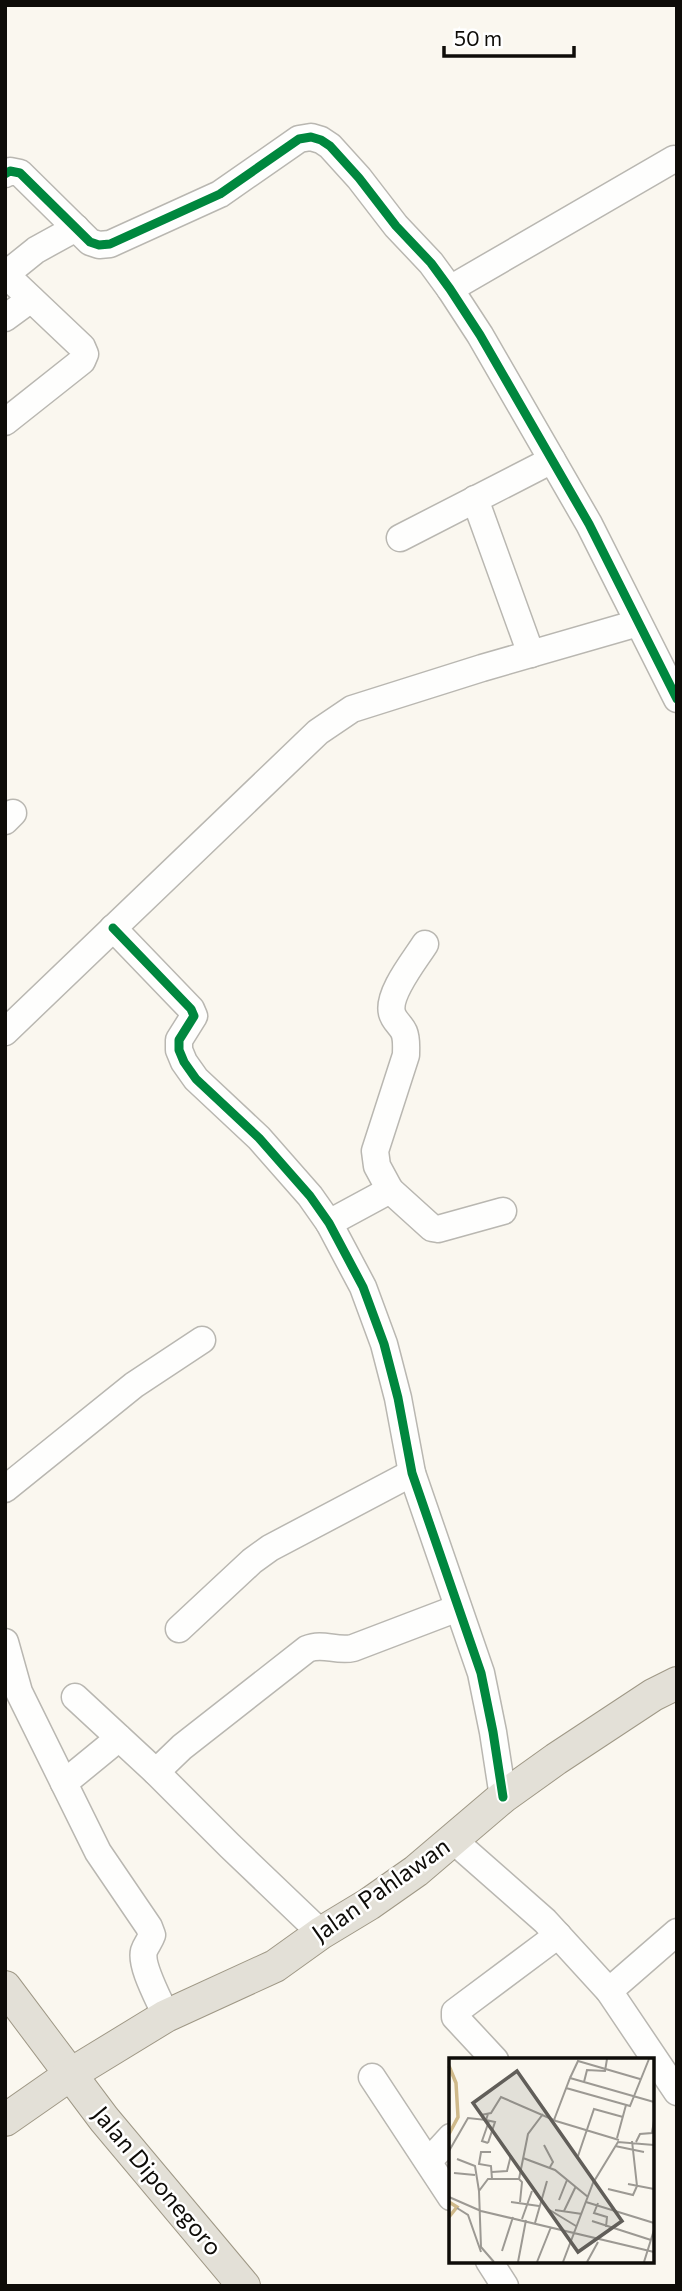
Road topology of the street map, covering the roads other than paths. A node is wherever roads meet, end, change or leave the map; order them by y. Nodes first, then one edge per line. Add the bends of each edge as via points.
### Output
1 (674, 159) dead end
2 (5, 174) edge
3 (76, 228) junction
4 (5, 275) edge
5 (450, 289) junction
6 (31, 299) junction
7 (5, 318) edge
8 (5, 422) edge
9 (552, 460) junction
10 (475, 499) junction
11 (400, 538) dead end
12 (638, 623) junction
13 (531, 654) junction
14 (677, 699) edge
15 (113, 928) junction
16 (425, 943) dead end
17 (5, 1032) edge
18 (390, 1190) junction
19 (503, 1211) dead end
20 (329, 1223) junction
21 (202, 1340) dead end
22 (412, 1473) junction
23 (5, 1489) edge
24 (458, 1608) junction
25 (179, 1629) dead end
26 (5, 1642) edge
27 (677, 1683) edge
28 (75, 1697) dead end
29 (119, 1738) junction
30 (156, 1772) junction
31 (64, 1783) junction
32 (503, 1797) junction
33 (453, 1840) junction
34 (677, 1932) edge
35 (321, 1933) junction
36 (558, 1935) junction
37 (5, 1987) edge
38 (609, 1992) junction
39 (166, 2016) junction
40 (493, 2058) edge
41 (654, 2058) edge
42 (654, 2058) edge
43 (71, 2074) junction
44 (372, 2077) dead end
45 (677, 2092) edge
46 (5, 2120) edge
47 (449, 2139) edge
48 (429, 2161) junction
49 (449, 2194) edge
50 (490, 2263) edge
51 (244, 2286) edge
52 (505, 2286) edge

1 - 5 street
2 - 3 street via 20,173
3 - 4 street via 36,250
3 - 5 street via 90,242 110,244 220,194 299,139 311,137 330,146
4 - 6 street
5 - 9 street
6 - 7 street
6 - 8 street via 85,354
9 - 10 street
9 - 12 street
10 - 11 street
10 - 13 street
12 - 13 street
12 - 14 street
13 - 15 street via 352,709 334,720
15 - 17 street
15 - 20 street via 191,1009 194,1016 179,1040 179,1051 196,1079 259,1138
16 - 18 street via 391,1006 404,1031 406,1055 375,1151 377,1166
18 - 19 street via 432,1228
18 - 20 street
20 - 22 street via 363,1287 384,1344
21 - 23 street via 134,1385
22 - 24 street
22 - 25 street via 270,1548
24 - 30 street via 353,1648 315,1645 307,1649 202,1730
24 - 32 street via 481,1673
26 - 31 street via 19,1692
27 - 32 main road, Jalan Pahlawan via 598,1730
28 - 29 street
29 - 30 street
29 - 31 street
30 - 35 street
31 - 39 street via 98,1852 149,1927 152,1935 144,1952 145,1965
32 - 33 main road, Jalan Pahlawan
33 - 35 main road, Jalan Pahlawan via 416,1871
33 - 36 street
34 - 38 street
35 - 39 main road, Jalan Pahlawan via 275,1966
36 - 38 street
36 - 40 street via 455,2012
37 - 43 main road, Jalan Diponegoro
38 - 41 street
39 - 43 main road, Jalan Pahlawan
42 - 45 street
43 - 46 main road, Jalan Pahlawan
43 - 51 main road, Jalan Diponegoro
44 - 48 street
47 - 48 street
48 - 49 street
50 - 52 street

